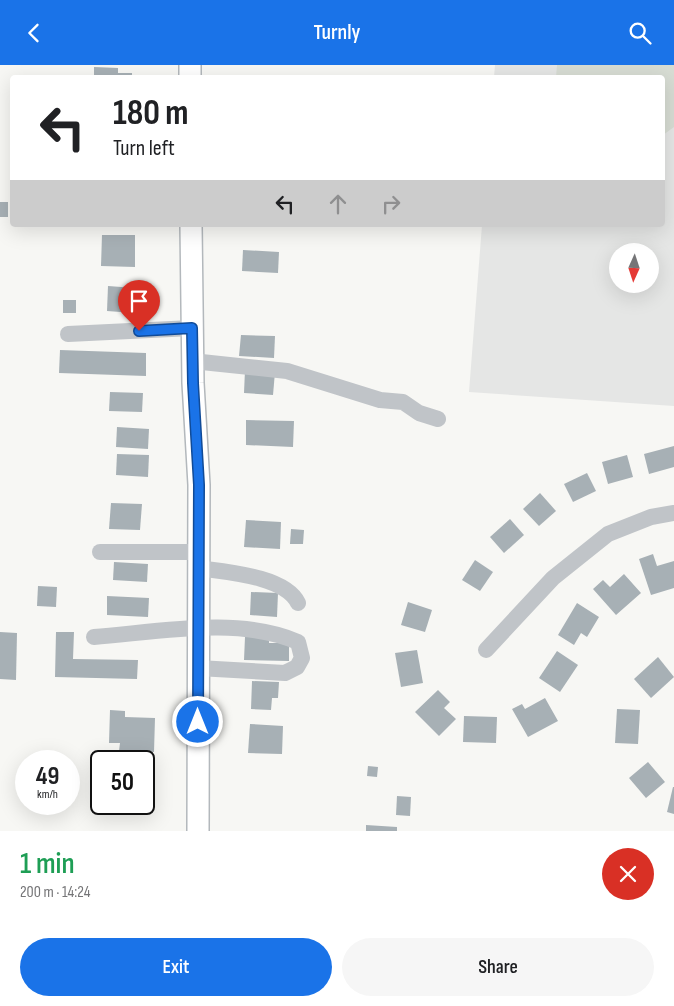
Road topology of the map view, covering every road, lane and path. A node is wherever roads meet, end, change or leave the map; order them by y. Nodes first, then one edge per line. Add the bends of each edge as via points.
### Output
1 (191, 227) edge
2 (192, 328) junction
3 (68, 334) dead end
4 (192, 361) junction
5 (438, 419) dead end
6 (674, 513) edge
7 (100, 552) dead end
8 (198, 560) junction
9 (298, 603) dead end
10 (198, 629) junction
11 (94, 637) dead end
12 (486, 650) dead end
13 (198, 668) junction
14 (198, 831) edge

1 - 2 main road
2 - 3 street
2 - 4 main road
4 - 5 street via 287,371 380,400 403,402 419,413
4 - 8 main road via 199,485
6 - 12 street via 651,517 608,534 553,578
7 - 8 street
8 - 9 street via 251,575 294,595
8 - 10 main road
10 - 11 street
10 - 13 main road
10 - 13 street via 245,629 279,634 298,642 302,658 297,667 285,673
13 - 14 main road

